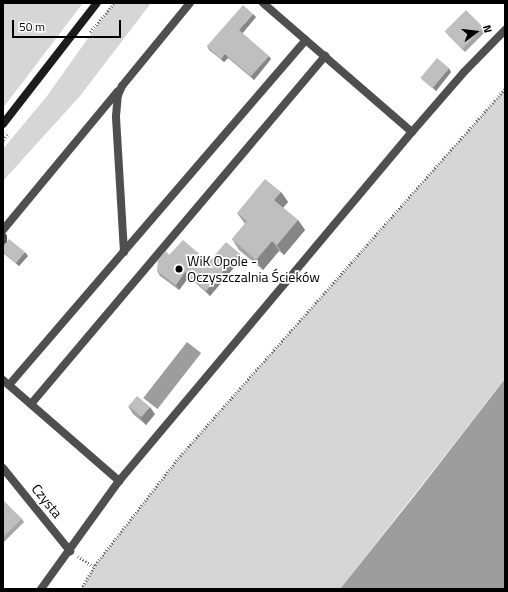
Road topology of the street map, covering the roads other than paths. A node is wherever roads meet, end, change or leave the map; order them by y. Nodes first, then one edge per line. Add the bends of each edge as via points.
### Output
1 (97, 3) edge
2 (190, 3) edge
3 (263, 3) edge
4 (505, 30) edge
5 (306, 40) junction
6 (325, 56) junction
7 (122, 86) junction
8 (3, 124) edge
9 (412, 132) junction
10 (3, 230) edge
11 (3, 237) edge
12 (3, 243) edge
13 (124, 252) junction
14 (6, 383) edge
15 (30, 404) junction
16 (3, 468) edge
17 (119, 481) junction
18 (70, 551) junction
19 (40, 589) edge

1 - 8 main road
2 - 7 street
3 - 5 street
4 - 9 street
5 - 6 street
5 - 13 street
6 - 9 street
6 - 15 street
7 - 10 street
7 - 13 street via 118,95 116,116
9 - 17 street
11 - 12 street
13 - 14 street
14 - 15 street
15 - 17 street
16 - 18 street, Czysta
17 - 18 street
18 - 19 street

